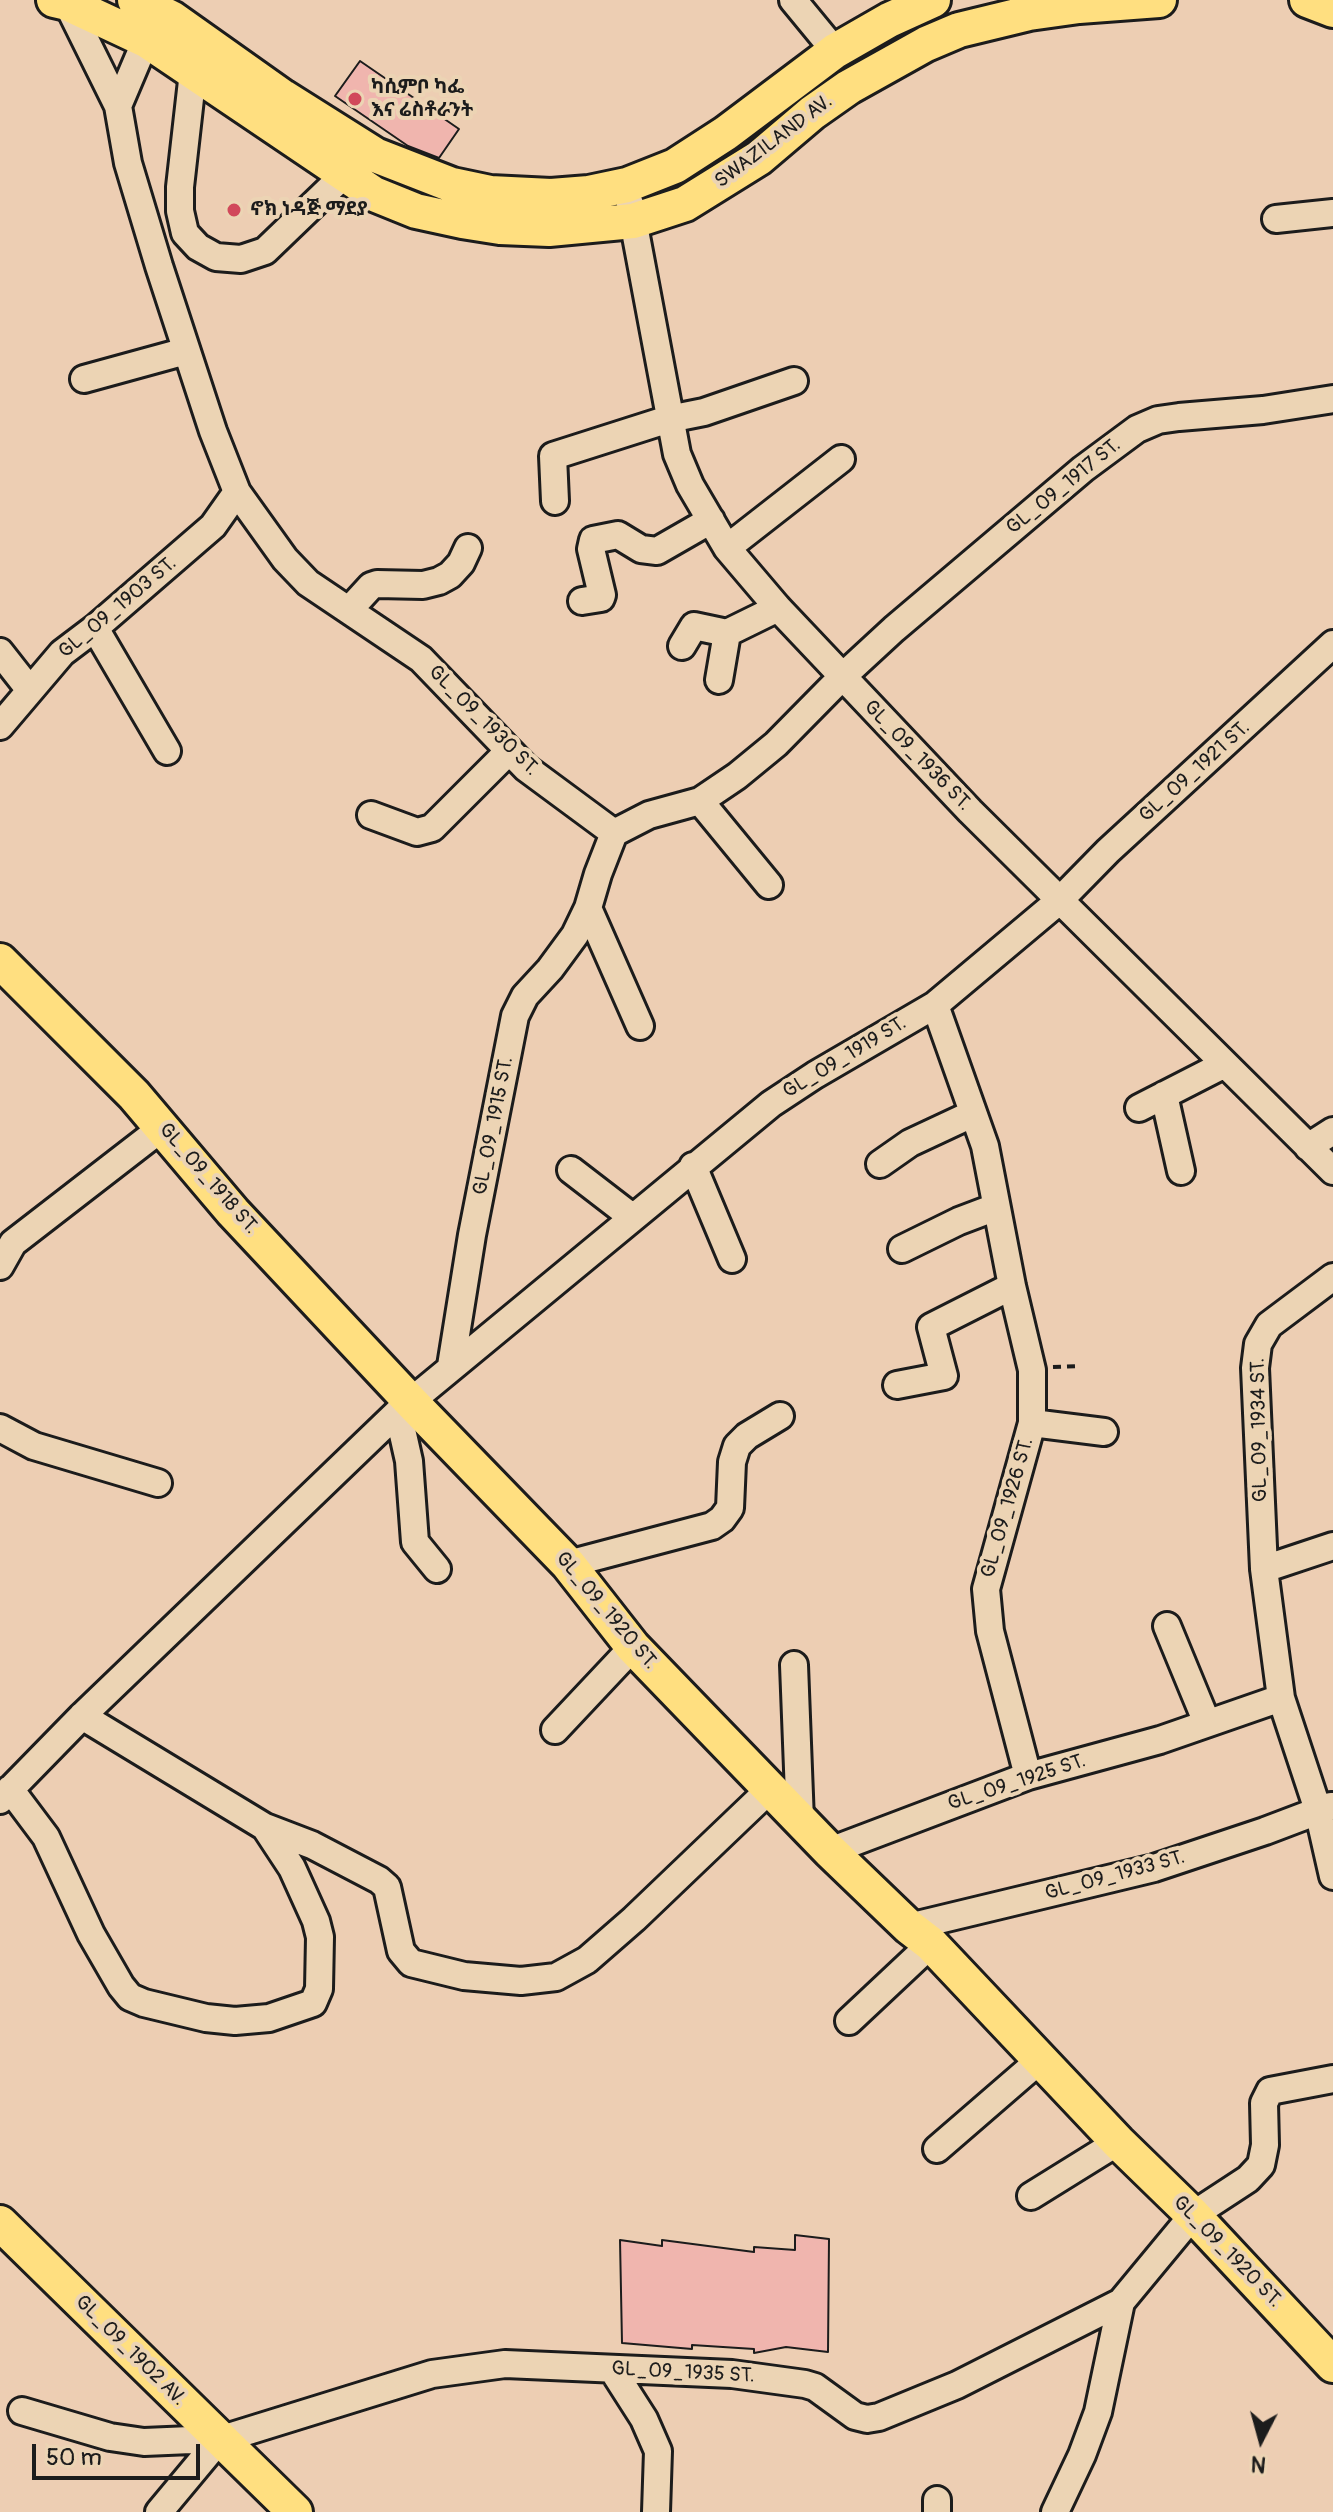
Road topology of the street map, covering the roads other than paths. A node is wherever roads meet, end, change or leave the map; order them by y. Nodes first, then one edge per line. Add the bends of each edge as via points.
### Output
1 (135, 0) edge
2 (793, 0) edge
3 (1159, 0) edge
4 (1307, 0) edge
5 (63, 1) edge
6 (926, 1) edge
7 (1333, 10) edge
8 (146, 40) junction
9 (835, 51) junction
10 (193, 72) junction
11 (118, 106) junction
12 (344, 175) junction
13 (627, 185) junction
14 (1333, 213) edge
15 (1276, 219) dead end
16 (633, 221) junction
17 (186, 351) junction
18 (84, 379) dead end
19 (794, 381) dead end
20 (1333, 399) edge
21 (669, 419) junction
22 (841, 459) dead end
23 (237, 492) junction
24 (555, 501) dead end
25 (711, 520) junction
26 (468, 548) dead end
27 (727, 548) junction
28 (582, 601) dead end
29 (778, 608) junction
30 (349, 610) junction
31 (95, 628) junction
32 (727, 633) junction
33 (1333, 644) edge
34 (682, 646) dead end
35 (0, 652) edge
36 (842, 677) junction
37 (719, 680) dead end
38 (29, 689) junction
39 (0, 726) edge
40 (167, 751) dead end
41 (509, 751) junction
42 (700, 801) junction
43 (371, 815) dead end
44 (614, 833) junction
45 (769, 885) dead end
46 (1059, 901) junction
47 (588, 908) junction
48 (0, 961) edge
49 (935, 1005) junction
50 (640, 1026) dead end
51 (1225, 1064) junction
52 (1164, 1095) junction
53 (1139, 1108) dead end
54 (972, 1114) junction
55 (163, 1127) junction
56 (1333, 1131) edge
57 (1308, 1147) junction
58 (880, 1164) dead end
59 (693, 1166) junction
60 (571, 1170) dead end
61 (1181, 1171) dead end
62 (1333, 1171) edge
63 (996, 1207) junction
64 (632, 1217) junction
65 (4, 1249) edge
66 (902, 1249) dead end
67 (732, 1259) dead end
68 (1333, 1277) edge
69 (1012, 1286) junction
70 (451, 1366) junction
71 (897, 1385) dead end
72 (404, 1407) junction
73 (780, 1416) dead end
74 (1032, 1423) junction
75 (0, 1428) edge
76 (1104, 1432) dead end
77 (158, 1483) dead end
78 (1333, 1546) edge
79 (568, 1564) junction
80 (437, 1569) dead end
81 (1264, 1569) junction
82 (1167, 1626) dead end
83 (633, 1647) junction
84 (794, 1665) dead end
85 (1281, 1698) junction
86 (82, 1716) junction
87 (1207, 1723) junction
88 (555, 1730) dead end
89 (1028, 1776) junction
90 (7, 1786) edge
91 (770, 1789) junction
92 (1325, 1807) edge
93 (800, 1821) junction
94 (265, 1827) junction
95 (830, 1851) junction
96 (1333, 1876) edge
97 (920, 1935) junction
98 (849, 2021) dead end
99 (1041, 2059) junction
100 (1333, 2079) edge
101 (1118, 2142) junction
102 (937, 2149) dead end
103 (1031, 2196) dead end
104 (1193, 2215) junction
105 (0, 2223) edge
106 (1121, 2302) junction
107 (1328, 2349) edge
108 (612, 2369) junction
109 (22, 2411) dead end
110 (216, 2436) junction
111 (159, 2512) edge
112 (295, 2512) edge
113 (656, 2512) edge
114 (1055, 2512) edge

1 - 13 main road, SWAZILAND AV. via 173,19 332,129 424,176 518,195 589,193
2 - 9 street
3 - 16 main road, SWAZILAND AV. via 1041,11 959,30 849,87 732,177 685,204
4 - 7 main road
5 - 8 main road, SWAZILAND AV.
5 - 11 street, GL_09_1930 ST.
6 - 9 main road, SWAZILAND AV.
8 - 10 main road, SWAZILAND AV.
8 - 11 street
9 - 13 main road, SWAZILAND AV. via 698,153
10 - 12 main road, SWAZILAND AV.
10 - 12 street via 180,211 185,233 198,247 216,257 241,259 265,251
11 - 17 street, GL_09_1930 ST. via 128,163
12 - 16 main road, SWAZILAND AV. via 402,206 462,221 549,229
13 - 16 street, GL_09_1936 ST.
14 - 15 street
16 - 21 street, GL_09_1936 ST.
17 - 18 street
17 - 23 street, GL_09_1930 ST.
19 - 21 street
20 - 36 street, GL_09_1917 ST. via 1158,420 1137,429 1083,469
21 - 24 street via 553,456
21 - 25 street, GL_09_1936 ST. via 677,454
22 - 27 street
23 - 30 street, GL_09_1930 ST. via 285,559 308,583
23 - 31 street, GL_09_1903 ST. via 213,526
25 - 27 street, GL_09_1936 ST.
25 - 28 street via 657,551 641,549 618,535 593,540 602,595
26 - 30 street via 461,563 439,581 377,584
27 - 29 street, GL_09_1936 ST.
29 - 32 street
29 - 36 street, GL_09_1936 ST.
30 - 41 street, GL_09_1930 ST. via 421,659
31 - 38 street, GL_09_1903 ST. via 62,653
31 - 40 street
32 - 34 street via 694,626
32 - 37 street
33 - 46 street, GL_09_1921 ST.
35 - 38 street
36 - 42 street via 776,744
36 - 46 street, GL_09_1936 ST.
38 - 39 street, GL_09_1903 ST.
41 - 43 street via 432,828 417,832
41 - 44 street, GL_09_1930 ST.
42 - 44 street via 649,815
42 - 45 street
44 - 47 street, GL_09_1915 ST.
46 - 49 street, GL_09_1919 ST.
46 - 51 street, GL_09_1936 ST.
47 - 50 street
47 - 70 street, GL_09_1915 ST. via 575,935 515,1016
48 - 55 main road, GL_09_1918 ST.
49 - 54 street, GL_09_1926 ST.
49 - 59 street, GL_09_1919 ST. via 787,1091
51 - 52 street
51 - 57 street, GL_09_1936 ST.
52 - 53 street
52 - 61 street
54 - 58 street via 910,1143
54 - 63 street, GL_09_1926 ST. via 985,1146
55 - 65 street
55 - 72 main road, GL_09_1918 ST.
56 - 57 street
57 - 62 street, GL_09_1936 ST.
59 - 64 street, GL_09_1919 ST.
59 - 67 street
60 - 64 street
63 - 66 street
63 - 69 street, GL_09_1926 ST.
64 - 70 street, GL_09_1919 ST.
68 - 81 street, GL_09_1934 ST. via 1269,1325 1258,1344
69 - 71 street via 931,1327 944,1376
69 - 74 street, GL_09_1926 ST. via 1032,1370
70 - 72 street, GL_09_1919 ST.
72 - 79 main road, GL_09_1920 ST.
72 - 80 street via 415,1542
72 - 86 street, GL_09_1919 ST.
73 - 79 street via 737,1446 730,1508 712,1526
74 - 76 street
74 - 89 street, GL_09_1926 ST. via 986,1589 990,1631
75 - 77 street via 34,1446
78 - 81 street
79 - 83 main road, GL_09_1920 ST.
81 - 85 street, GL_09_1934 ST.
82 - 87 street
83 - 88 street
83 - 91 main road, GL_09_1920 ST.
84 - 93 street
85 - 87 street, GL_09_1925 ST.
85 - 92 street, GL_09_1934 ST.
86 - 90 street, GL_09_1919 ST.
86 - 94 street
87 - 89 street, GL_09_1925 ST.
89 - 95 street, GL_09_1925 ST.
90 - 94 street via 46,1837 91,1934 130,1997 206,2018 269,2018 313,2003 319,1989 316,1921 292,1868
91 - 93 main road, GL_09_1920 ST.
91 - 94 street via 587,1960 556,1977 521,1981 464,1976 411,1963 401,1951 387,1887 312,1845
92 - 96 street
92 - 97 street, GL_09_1933 ST. via 1154,1868
93 - 95 main road, GL_09_1920 ST.
95 - 97 main road, GL_09_1920 ST.
97 - 98 street
97 - 99 main road, GL_09_1920 ST.
99 - 101 main road, GL_09_1920 ST.
99 - 102 street
100 - 104 street via 1270,2091 1264,2103 1261,2165
101 - 103 street
101 - 104 main road, GL_09_1920 ST.
104 - 106 street
104 - 107 main road, GL_09_1920 ST.
105 - 110 main road, GL_09_1902 AV.
106 - 108 street, GL_09_1935 ST. via 957,2385 867,2419 805,2384 732,2374
106 - 114 street via 1098,2412
108 - 110 street, GL_09_1935 ST. via 505,2364 432,2374
108 - 113 street via 658,2451
109 - 110 street, GL_09_1935 ST. via 144,2442
110 - 111 street
110 - 112 main road, GL_09_1902 AV.

